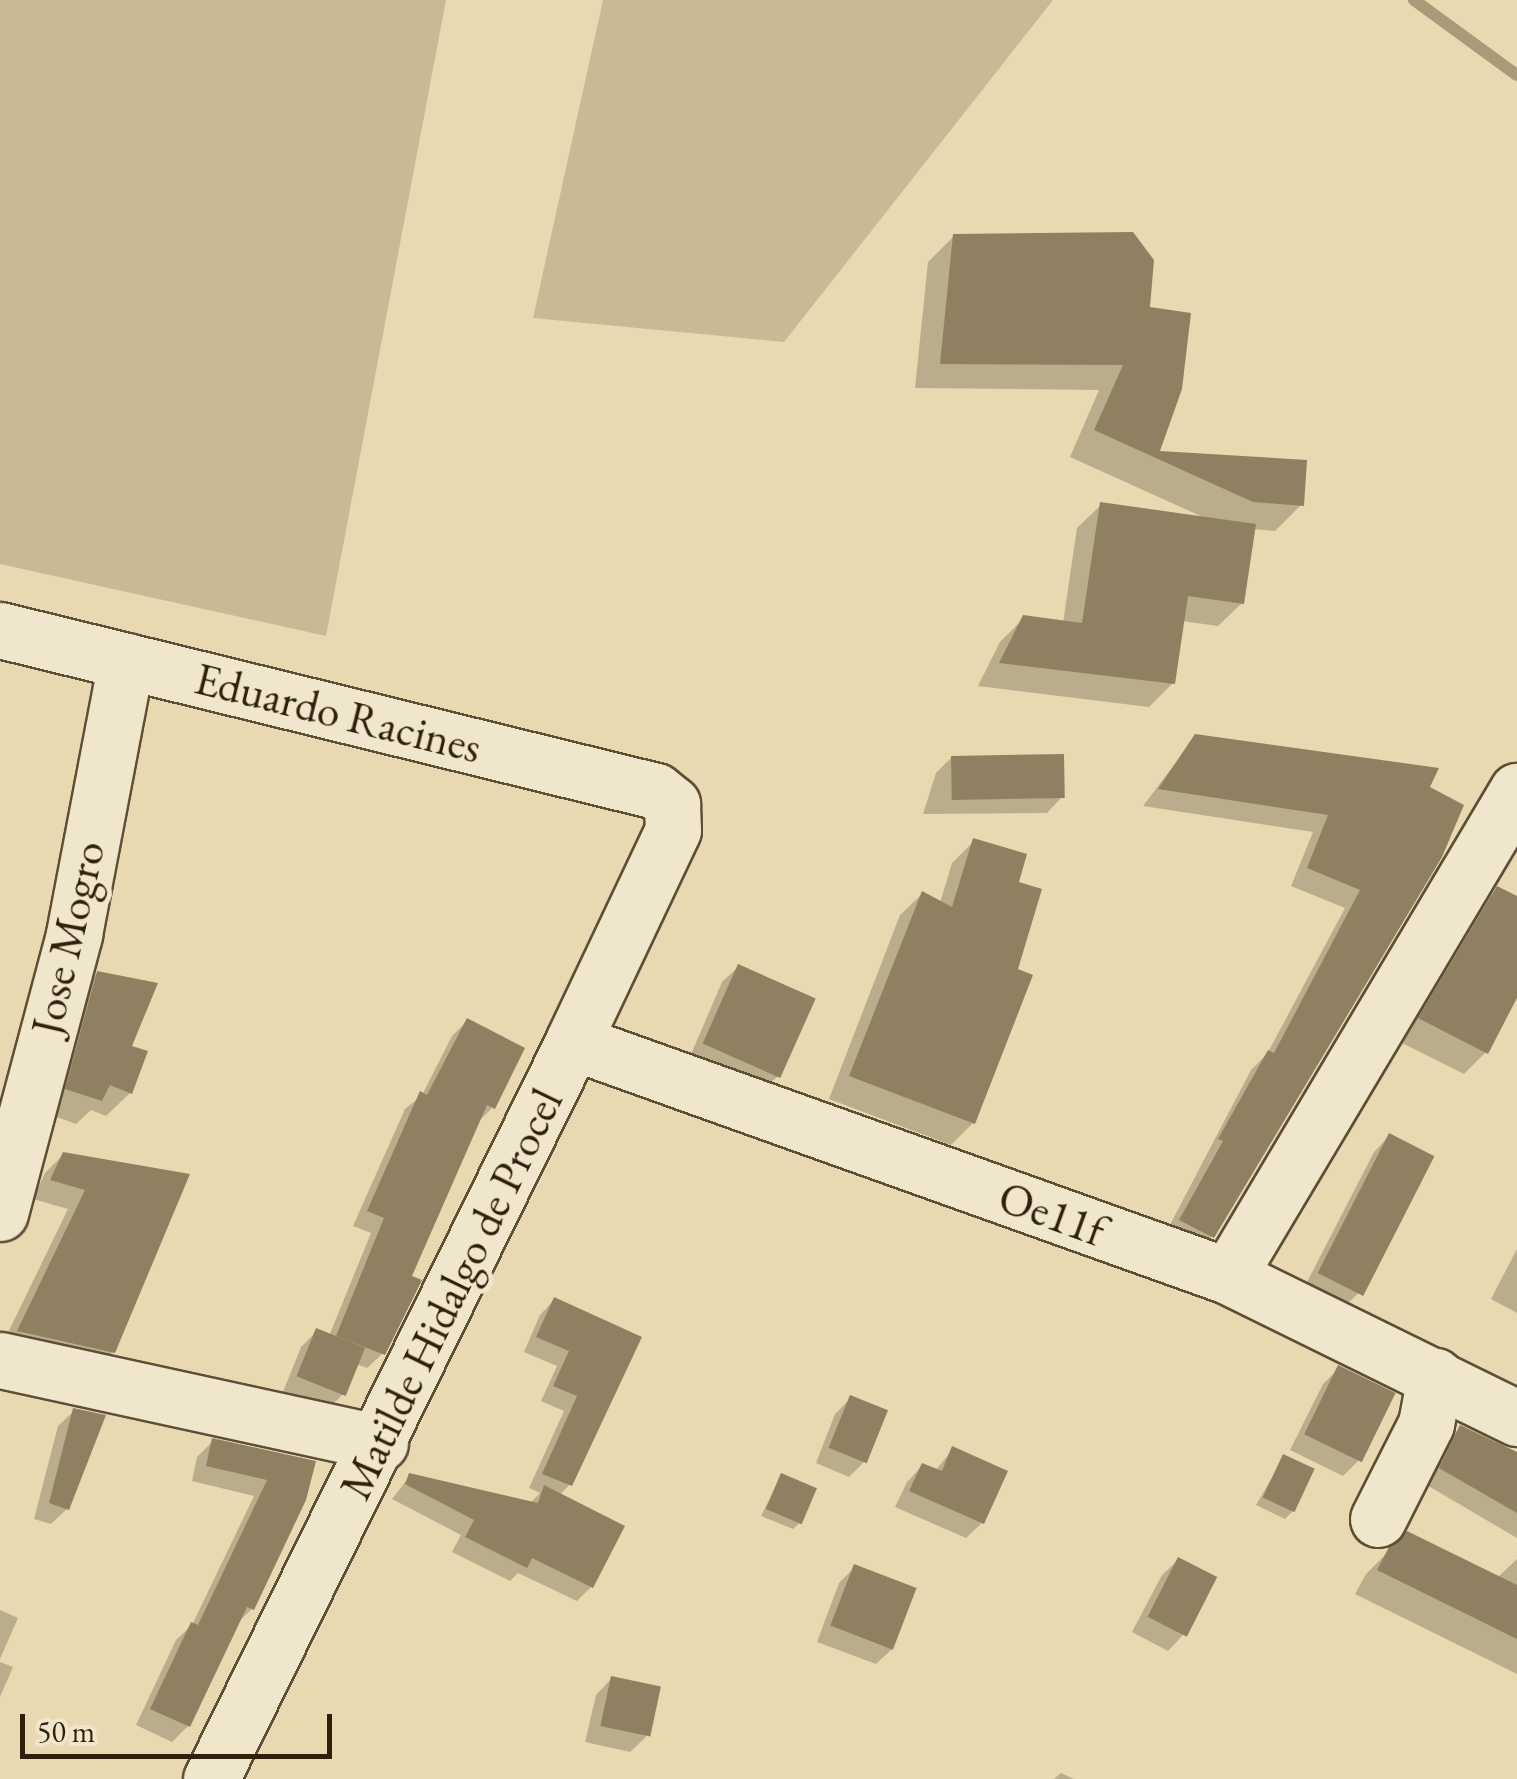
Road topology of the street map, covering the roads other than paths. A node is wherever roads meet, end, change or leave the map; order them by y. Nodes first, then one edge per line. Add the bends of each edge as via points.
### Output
1 (0, 630) edge
2 (126, 661) junction
3 (1517, 791) edge
4 (672, 804) joint
5 (573, 1042) junction
6 (0, 1213) edge
7 (1228, 1276) junction
8 (0, 1360) edge
9 (1436, 1376) junction
10 (1506, 1397) edge
11 (380, 1443) junction
12 (1378, 1519) dead end
13 (211, 1779) edge

1 - 2 street, Eduardo Racines
2 - 4 street, Eduardo Racines via 656,790
2 - 6 street, Jose Mogro via 74,934
3 - 7 street
4 - 5 street, Matilde Hidalgo de Procel via 673,830
5 - 7 street, Oe11f
5 - 11 street, Matilde Hidalgo de Procel
7 - 9 street, Oe11f
8 - 11 street
9 - 10 street, Oe11f
9 - 12 street via 1426,1424
11 - 13 street, Matilde Hidalgo de Procel

